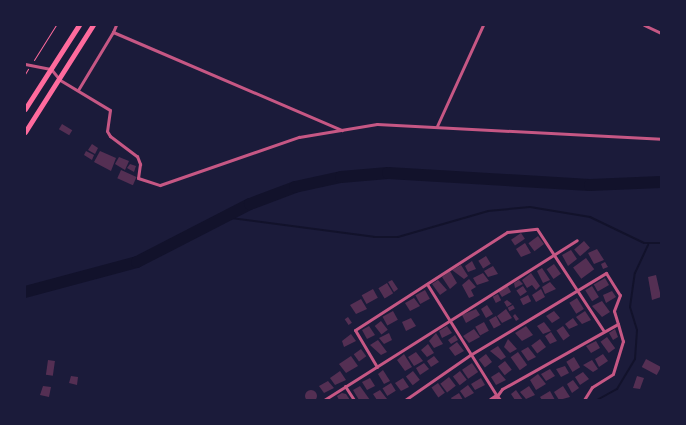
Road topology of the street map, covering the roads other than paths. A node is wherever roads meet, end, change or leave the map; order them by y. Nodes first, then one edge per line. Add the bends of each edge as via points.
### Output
1 (79, 25) edge
2 (93, 25) edge
3 (116, 25) edge
4 (483, 25) edge
5 (644, 25) edge
6 (113, 32) junction
7 (661, 33) edge
8 (25, 64) edge
9 (51, 70) junction
10 (60, 80) junction
11 (78, 90) junction
12 (25, 109) edge
13 (437, 126) junction
14 (343, 131) junction
15 (25, 132) edge
16 (661, 139) edge
17 (577, 240) dead end
18 (555, 255) junction
19 (427, 284) junction
20 (579, 292) junction
21 (450, 318) junction
22 (618, 324) junction
23 (603, 330) junction
24 (470, 355) junction
25 (377, 367) junction
26 (345, 386) junction
27 (498, 398) edge
28 (324, 400) edge
29 (354, 400) edge
30 (405, 400) edge
31 (491, 400) edge
32 (584, 400) edge

1 - 9 highway
2 - 10 highway
3 - 6 street
4 - 13 street
5 - 7 street
6 - 11 street
6 - 14 street
8 - 9 street
9 - 10 street
9 - 12 highway
10 - 11 street
10 - 15 highway
11 - 14 street via 110,110 107,132 137,156 140,164 138,178 160,185 299,137
13 - 14 street via 377,124
13 - 16 street
17 - 18 street
18 - 19 street via 537,229 507,232
18 - 20 street
18 - 21 street
19 - 21 street
19 - 25 street via 356,330
20 - 22 street via 606,273 620,295 614,311
20 - 23 street
20 - 24 street
21 - 24 street
21 - 25 street
22 - 23 street
22 - 32 street via 623,341 613,374 592,386
23 - 27 street via 502,389
24 - 27 street
24 - 30 street
25 - 26 street
26 - 28 street
26 - 29 street
27 - 31 street

